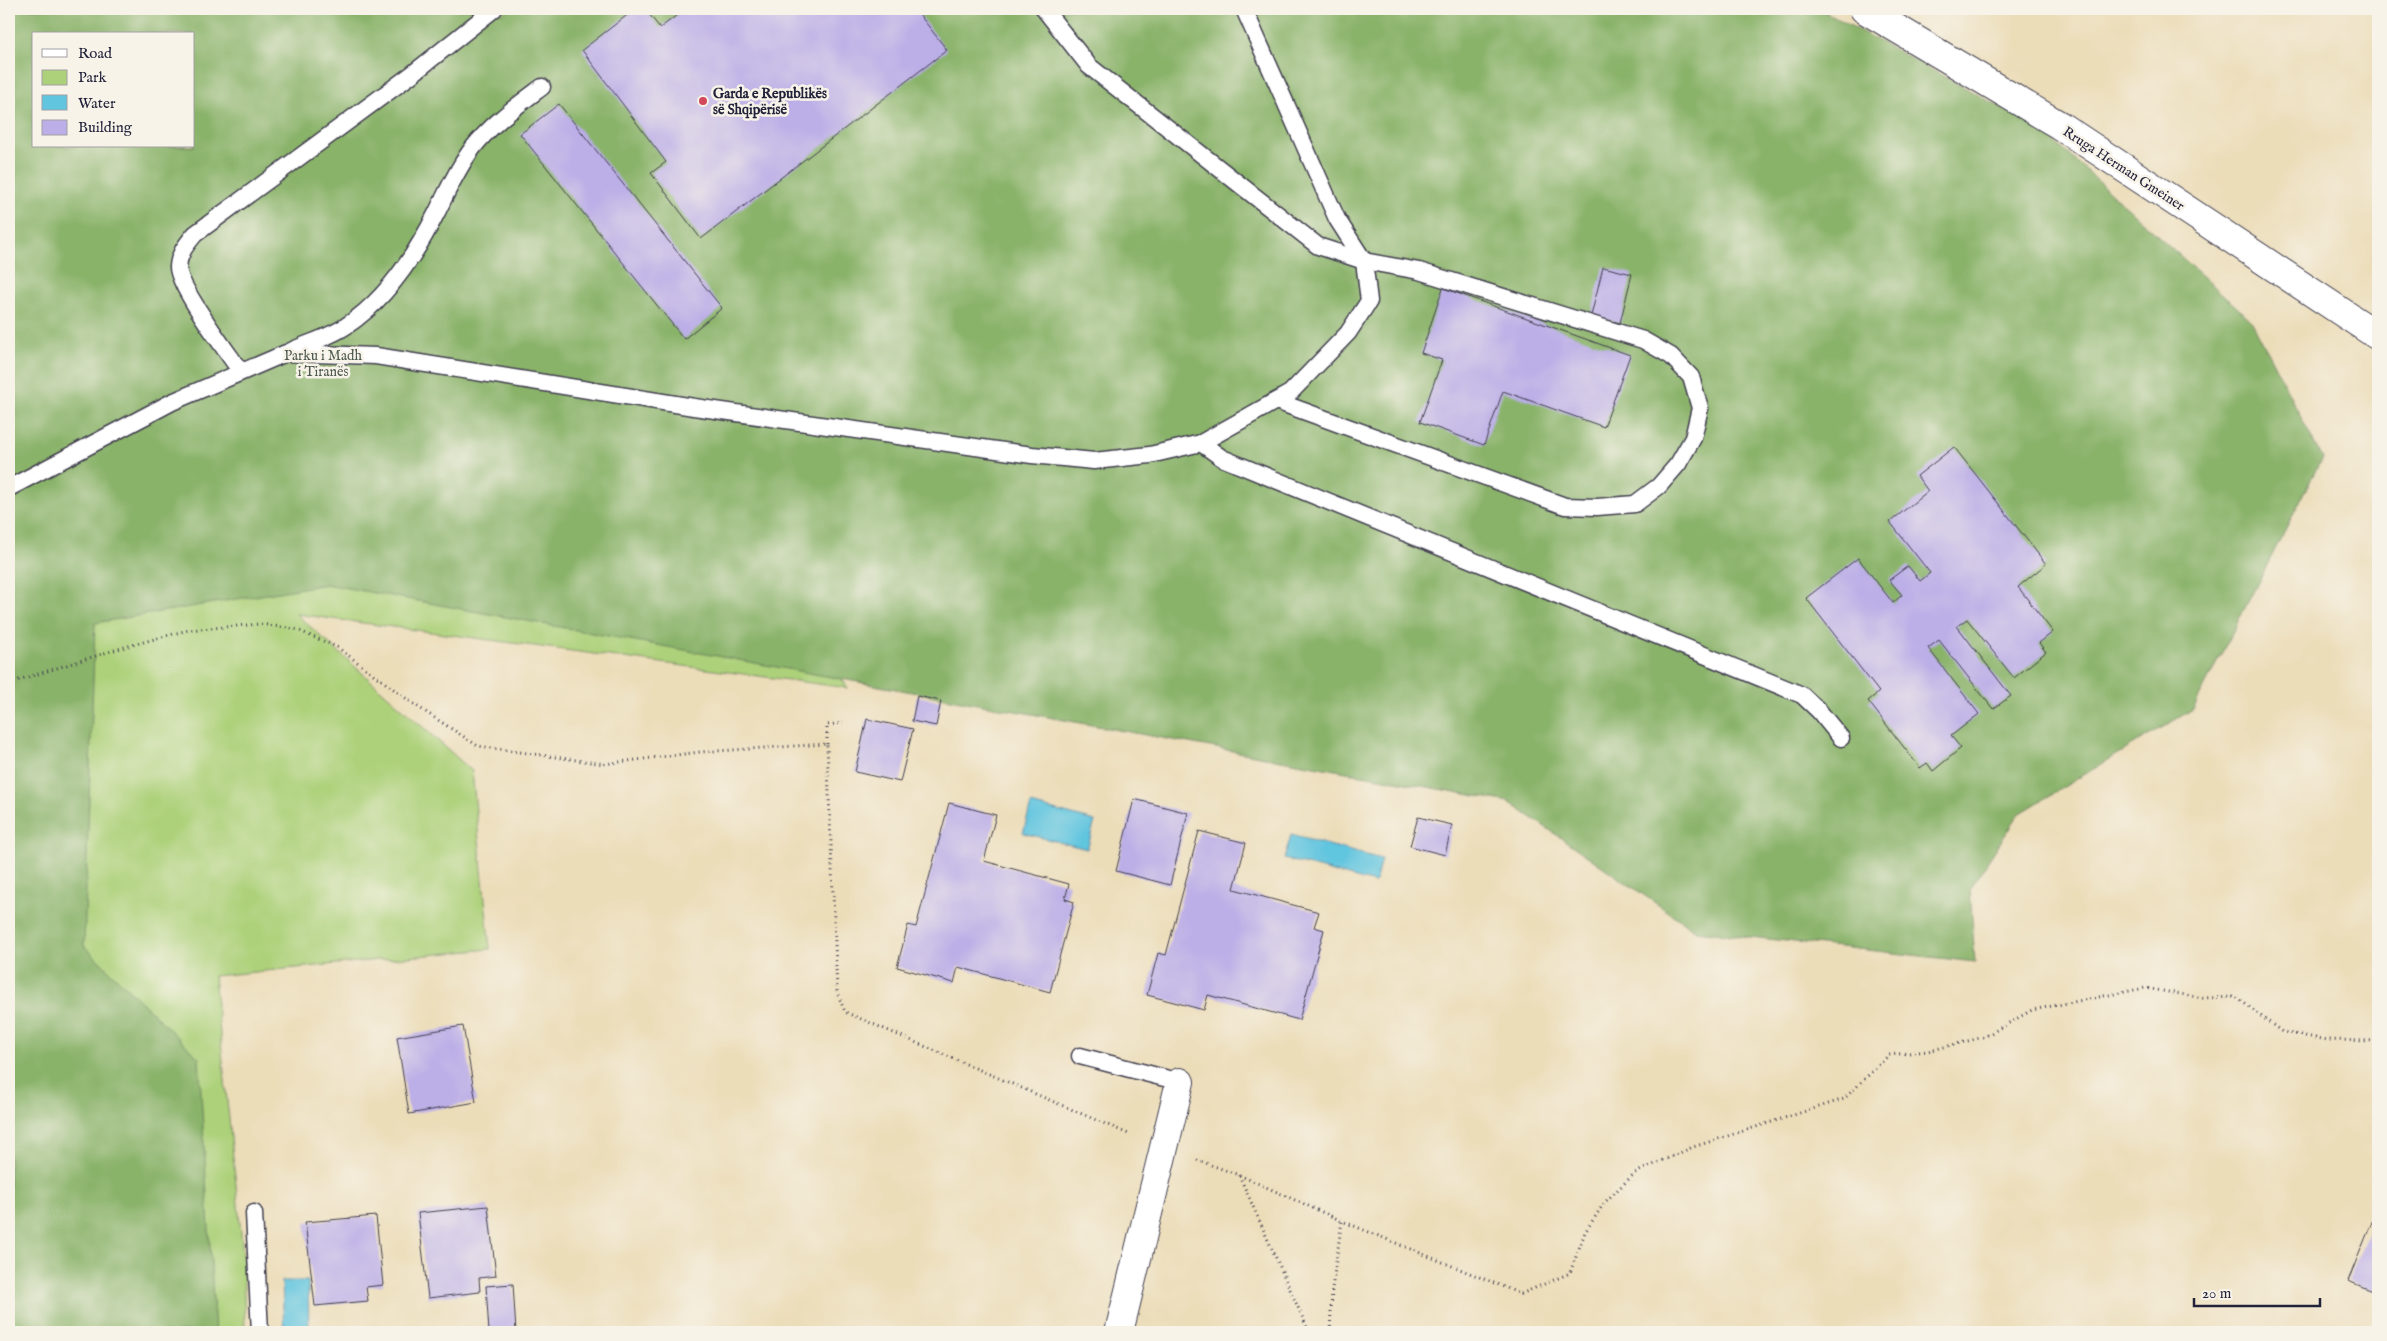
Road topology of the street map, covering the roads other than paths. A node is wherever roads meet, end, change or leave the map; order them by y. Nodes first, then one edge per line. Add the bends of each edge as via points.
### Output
1 (494, 9) edge
2 (1044, 9) edge
3 (1244, 9) edge
4 (1864, 9) edge
5 (542, 87) dead end
6 (1364, 261) junction
7 (2378, 336) edge
8 (286, 353) junction
9 (241, 372) junction
10 (1276, 401) junction
11 (1201, 443) junction
12 (9, 488) edge
13 (1841, 738) dead end
14 (1080, 1056) dead end
15 (1180, 1082) joint
16 (254, 1213) dead end
17 (260, 1332) edge
18 (1119, 1332) edge

1 - 9 lane via 411,75 195,234 181,250 178,269 187,291
2 - 6 lane via 1089,66 1245,190 1318,246
3 - 6 lane via 1338,220
4 - 7 street, Rruga Herman Gmeiner via 2059,125
5 - 8 lane via 512,108 472,148 449,184 419,246 372,305 345,327
6 - 10 lane via 1369,301 1348,332 1290,393
6 - 10 lane via 1419,271 1643,340 1671,356 1691,377 1700,408 1693,438 1678,464 1659,486 1635,504 1565,506
8 - 9 lane
8 - 11 lane via 376,356 694,407 1032,455 1094,461 1150,455
9 - 12 lane via 172,402
10 - 11 lane
11 - 13 lane via 1222,458 1802,696
14 - 15 lane
15 - 18 street
16 - 17 lane

